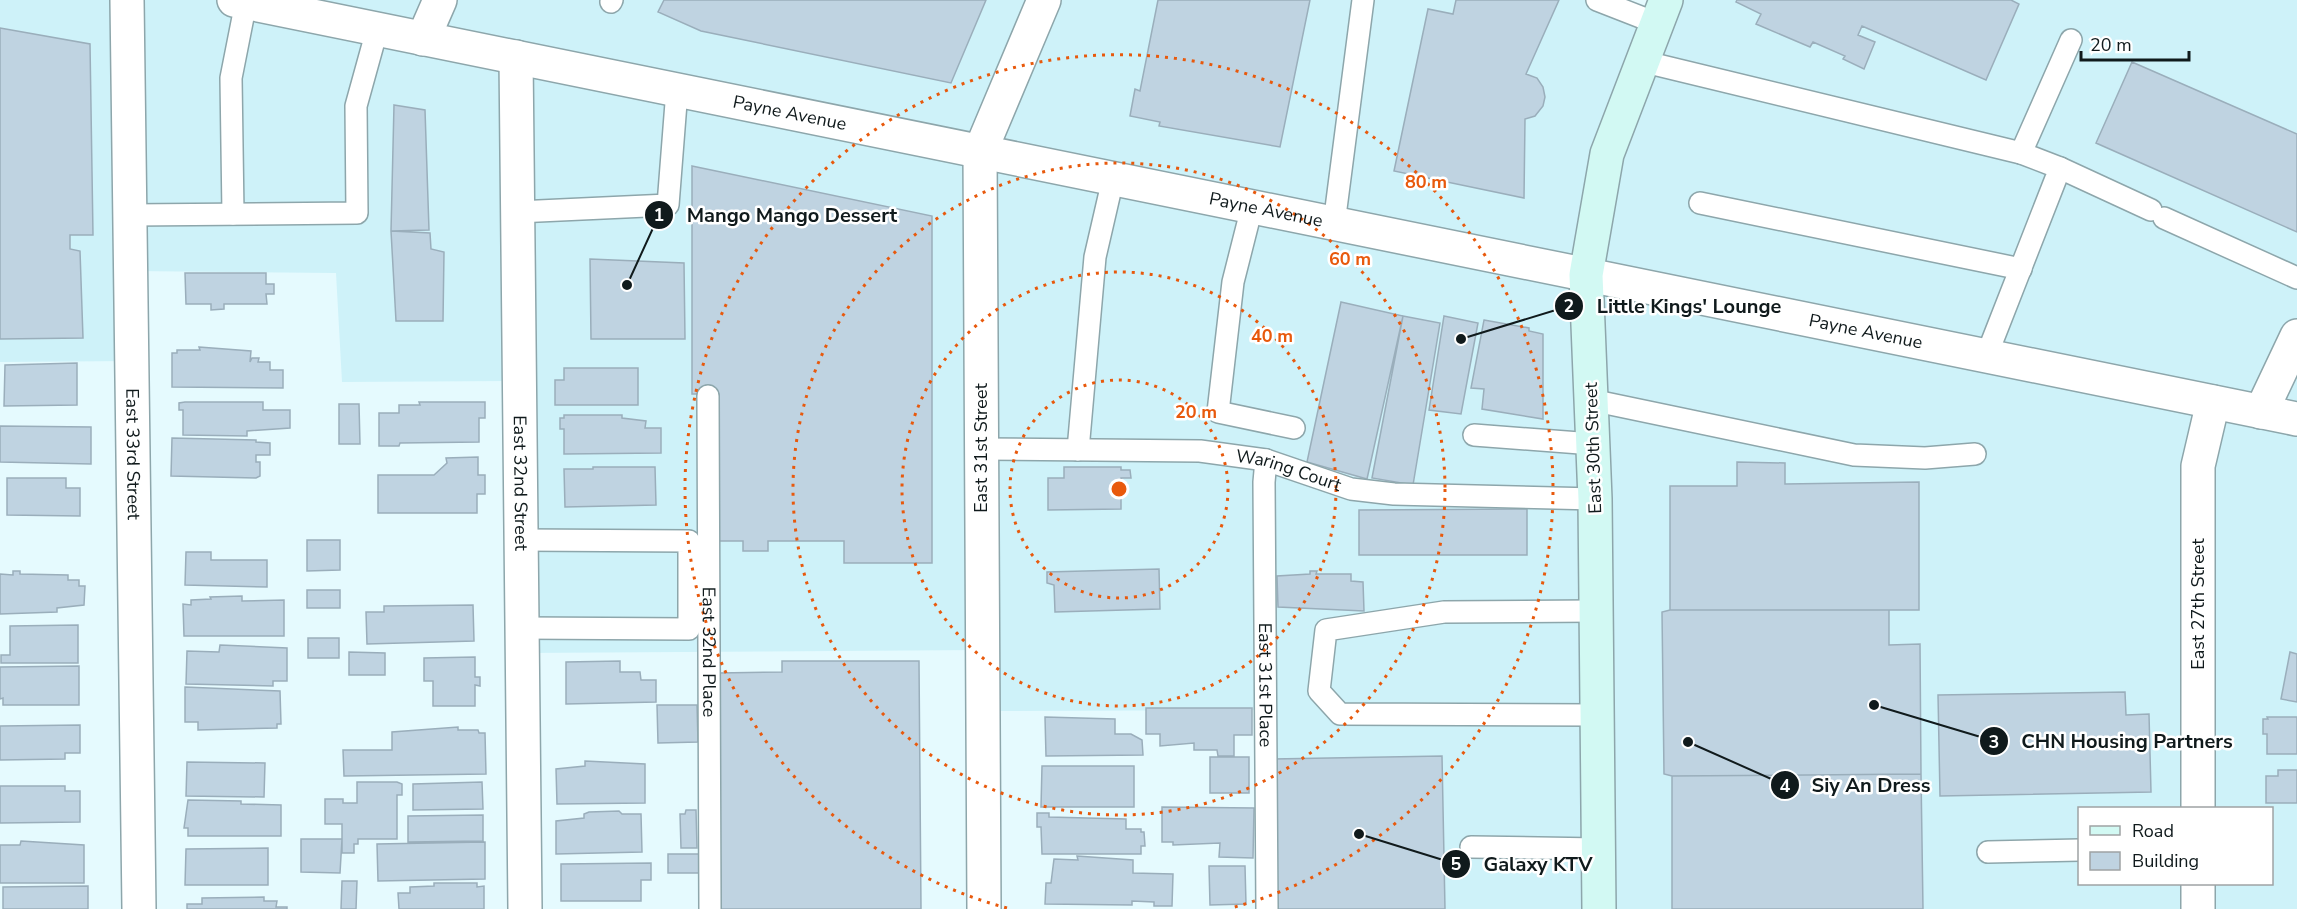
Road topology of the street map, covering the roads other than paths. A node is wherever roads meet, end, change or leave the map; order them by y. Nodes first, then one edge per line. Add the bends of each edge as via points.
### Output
1 (127, 0) edge
2 (440, 0) edge
3 (1044, 0) edge
4 (1363, 0) edge
5 (1597, 0) edge
6 (240, 1) edge
7 (1661, 11) edge
8 (377, 30) junction
9 (423, 39) junction
10 (2071, 40) dead end
11 (516, 57) junction
12 (1641, 61) junction
13 (677, 90) junction
14 (980, 152) junction
15 (2021, 153) junction
16 (2060, 168) junction
17 (1113, 179) junction
18 (1700, 203) dead end
19 (1252, 207) junction
20 (517, 212) junction
21 (233, 214) junction
22 (130, 215) junction
23 (1334, 224) junction
24 (2021, 269) junction
25 (1586, 275) junction
26 (2297, 278) edge
27 (2297, 336) edge
28 (1986, 357) junction
29 (708, 396) dead end
30 (1591, 400) junction
31 (2212, 402) junction
32 (2261, 412) junction
33 (2297, 419) edge
34 (1294, 428) dead end
35 (1474, 435) dead end
36 (1593, 444) junction
37 (982, 449) junction
38 (1078, 450) junction
39 (1976, 454) dead end
40 (1266, 460) junction
41 (1595, 499) junction
42 (521, 540) junction
43 (1596, 611) junction
44 (522, 628) junction
45 (1598, 715) junction
46 (2198, 807) edge
47 (1471, 847) dead end
48 (1599, 849) junction
49 (2078, 850) edge
50 (1988, 852) dead end
51 (2198, 885) edge
52 (139, 909) edge
53 (525, 909) edge
54 (710, 909) edge
55 (984, 909) edge
56 (1267, 909) edge
57 (1599, 909) edge
58 (2198, 909) edge

1 - 22 street, East 33rd Street
2 - 9 street
3 - 14 street, East 31st Street
4 - 23 lane
5 - 7 lane
6 - 8 street, Payne Avenue
6 - 21 lane via 231,78
7 - 12 main road, East 30th Street
8 - 9 street, Payne Avenue
8 - 21 lane via 356,106 357,213
9 - 11 street, Payne Avenue
10 - 15 lane
11 - 13 street, Payne Avenue
11 - 20 street, East 32nd Street
12 - 15 lane
12 - 25 main road, East 30th Street via 1607,154
13 - 14 street, Payne Avenue
13 - 20 lane via 668,205
14 - 17 street, Payne Avenue
14 - 37 street, East 31st Street
15 - 16 lane
16 - 24 lane
16 - 26 lane
17 - 19 street, Payne Avenue
17 - 38 lane via 1095,257
18 - 24 lane
19 - 23 street, Payne Avenue
19 - 34 lane via 1233,282 1218,412
20 - 42 street, East 32nd Street
21 - 22 lane
22 - 52 street, East 33rd Street
23 - 25 street, Payne Avenue
24 - 28 lane
25 - 28 street, Payne Avenue
25 - 30 main road, East 30th Street
27 - 32 street
28 - 31 street, Payne Avenue
29 - 54 lane, East 32nd Place
30 - 36 main road, East 30th Street
30 - 39 lane via 1854,455 1925,458
31 - 32 street, Payne Avenue
31 - 46 street, East 27th Street via 2198,466
32 - 33 street, Payne Avenue
35 - 36 lane
36 - 41 main road, East 30th Street
37 - 38 lane, Waring Court
37 - 55 street, East 31st Street
38 - 40 lane, Waring Court via 1200,451
40 - 41 lane, Waring Court via 1351,489 1394,494
40 - 56 lane, East 31st Place
41 - 43 main road, East 30th Street
42 - 44 street, East 32nd Street
42 - 44 lane via 689,541 689,629
43 - 45 main road, East 30th Street
43 - 45 lane via 1444,612 1326,630 1319,691 1340,714
44 - 53 street, East 32nd Street
45 - 48 main road, East 30th Street
47 - 48 lane
48 - 57 main road, East 30th Street
49 - 50 lane
51 - 58 street

